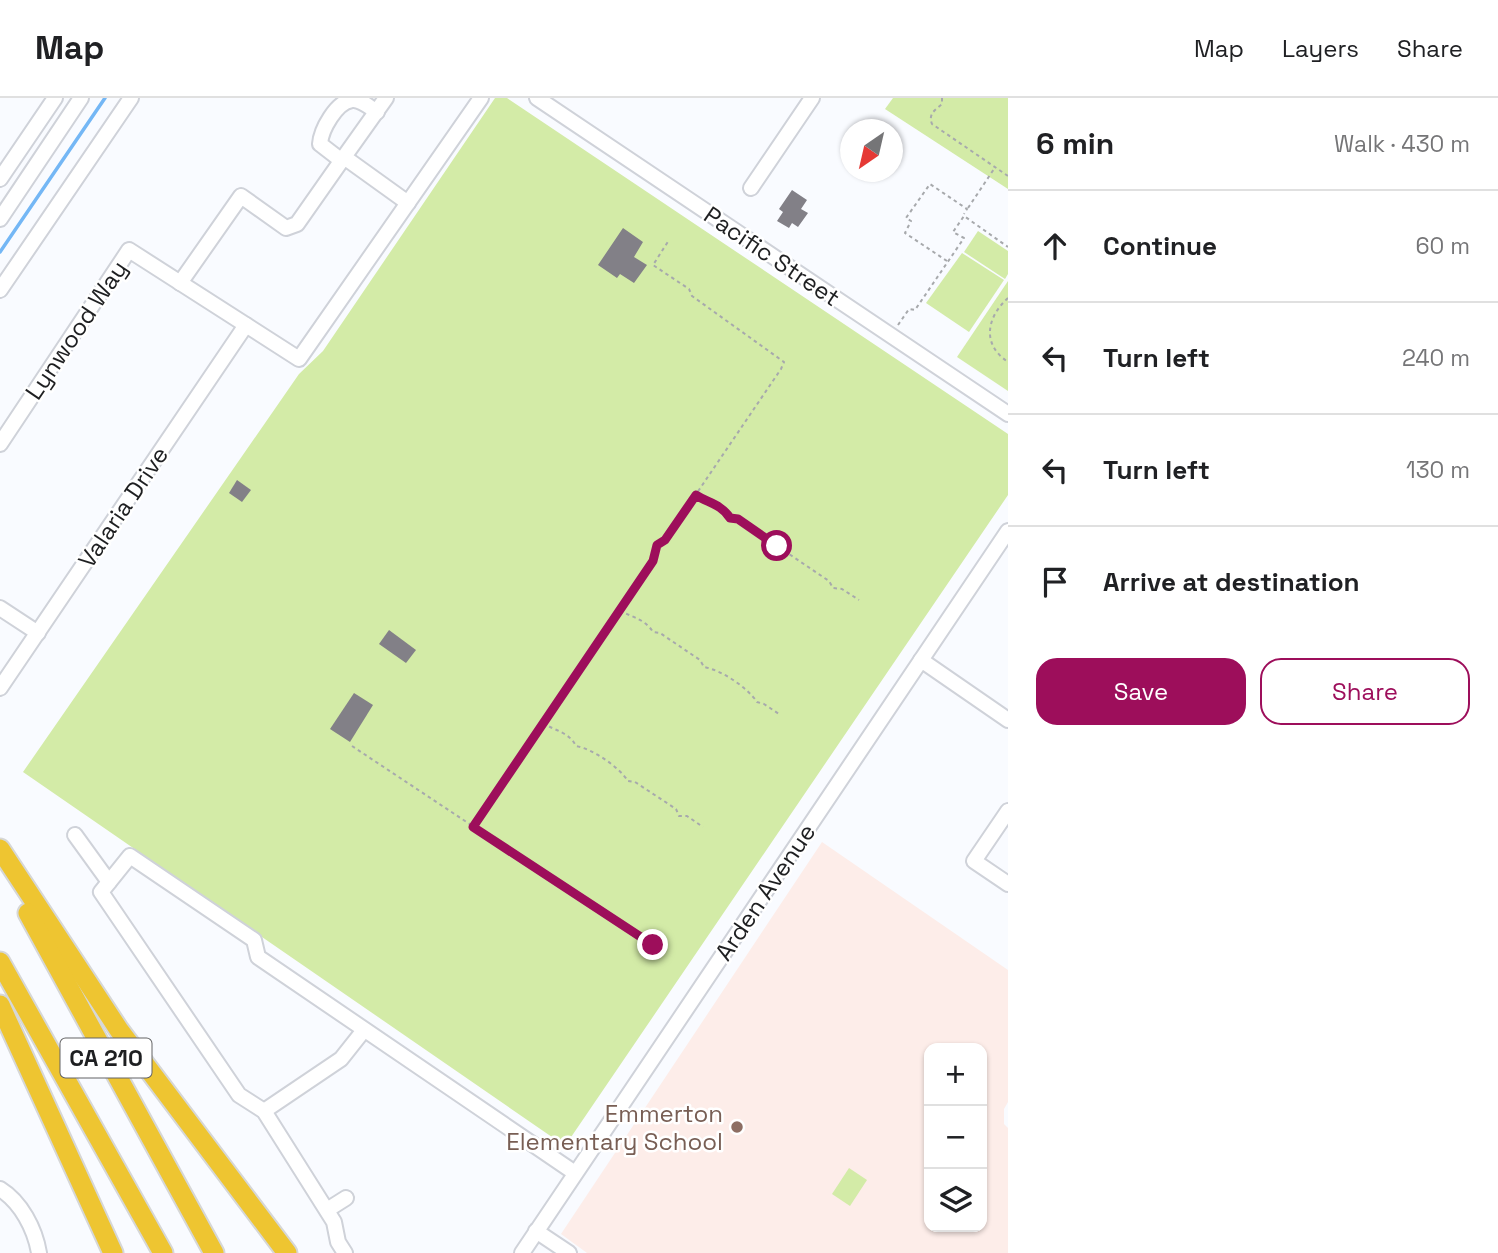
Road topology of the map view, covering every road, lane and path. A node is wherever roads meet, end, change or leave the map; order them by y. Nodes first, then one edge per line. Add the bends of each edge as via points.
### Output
1 (55, 98) edge
2 (81, 98) edge
3 (131, 98) edge
4 (386, 98) edge
5 (481, 98) edge
6 (537, 98) edge
7 (812, 98) edge
8 (942, 98) edge
9 (377, 112) junction
10 (343, 159) junction
11 (995, 167) junction
12 (1008, 176) edge
13 (0, 179) edge
14 (751, 188) dead end
15 (408, 203) junction
16 (967, 209) junction
17 (964, 216) junction
18 (0, 219) edge
19 (669, 240) dead end
20 (1008, 247) edge
21 (947, 262) junction
22 (180, 283) junction
23 (0, 290) edge
24 (1008, 298) edge
25 (246, 325) junction
26 (891, 336) junction
27 (1008, 362) edge
28 (1008, 414) edge
29 (0, 444) edge
30 (696, 495) junction
31 (1008, 531) edge
32 (859, 600) dead end
33 (0, 608) edge
34 (619, 610) junction
35 (38, 633) junction
36 (921, 660) junction
37 (0, 688) edge
38 (779, 714) dead end
39 (1008, 720) edge
40 (543, 723) junction
41 (352, 746) dead end
42 (1008, 811) edge
43 (473, 827) junction
44 (704, 827) dead end
45 (75, 835) dead end
46 (0, 849) edge
47 (0, 862) edge
48 (109, 882) junction
49 (1008, 884) edge
50 (667, 955) dead end
51 (0, 962) edge
52 (0, 1005) edge
53 (364, 1030) junction
54 (264, 1111) junction
55 (576, 1173) junction
56 (0, 1189) edge
57 (346, 1198) dead end
58 (327, 1210) junction
59 (536, 1231) junction
60 (39, 1253) edge
61 (113, 1253) edge
62 (163, 1253) edge
63 (214, 1253) edge
64 (287, 1253) edge
65 (345, 1253) edge
66 (522, 1253) edge
67 (569, 1253) edge

1 - 13 street
2 - 18 street
3 - 23 street
4 - 9 street
5 - 15 street
6 - 26 street, Pacific Street
7 - 14 street
8 - 11 path via 942,104 931,113 932,124
9 - 10 street
9 - 10 street via 361,100 340,106 321,133 320,144
10 - 15 street
10 - 22 street via 297,224 286,228 241,196
11 - 12 path
11 - 16 path
15 - 25 street via 299,359
16 - 17 path
16 - 21 path via 930,184 906,218 911,221 905,233
17 - 20 path
17 - 21 path via 953,232 964,238
19 - 30 path via 653,265 784,362
21 - 26 path
22 - 25 street
22 - 29 street, Lynwood Way via 129,250
24 - 27 path via 993,315 990,339
25 - 35 street, Valaria Drive
26 - 28 street, Pacific Street
30 - 32 path via 738,519 833,588
30 - 34 path via 657,545 653,561
31 - 36 street, Arden Avenue
33 - 35 street
34 - 38 path via 648,624 653,632
34 - 40 path
35 - 37 street, Valaria Drive
36 - 39 street
36 - 55 street, Arden Avenue
40 - 43 path
40 - 44 path via 676,809 679,816
41 - 43 path
42 - 49 street via 974,861
43 - 50 path
45 - 48 street
46 - 64 highway via 118,1030
47 - 63 highway, CA 210
48 - 53 street via 130,856 254,940 258,957
48 - 54 street via 101,892 239,1095
51 - 62 highway, CA 210
52 - 61 highway
53 - 54 street via 341,1059
53 - 55 street
54 - 58 street
55 - 59 street, Arden Avenue
56 - 60 street via 21,1209
57 - 58 street
58 - 65 street
59 - 66 street, Arden Avenue
59 - 67 street

